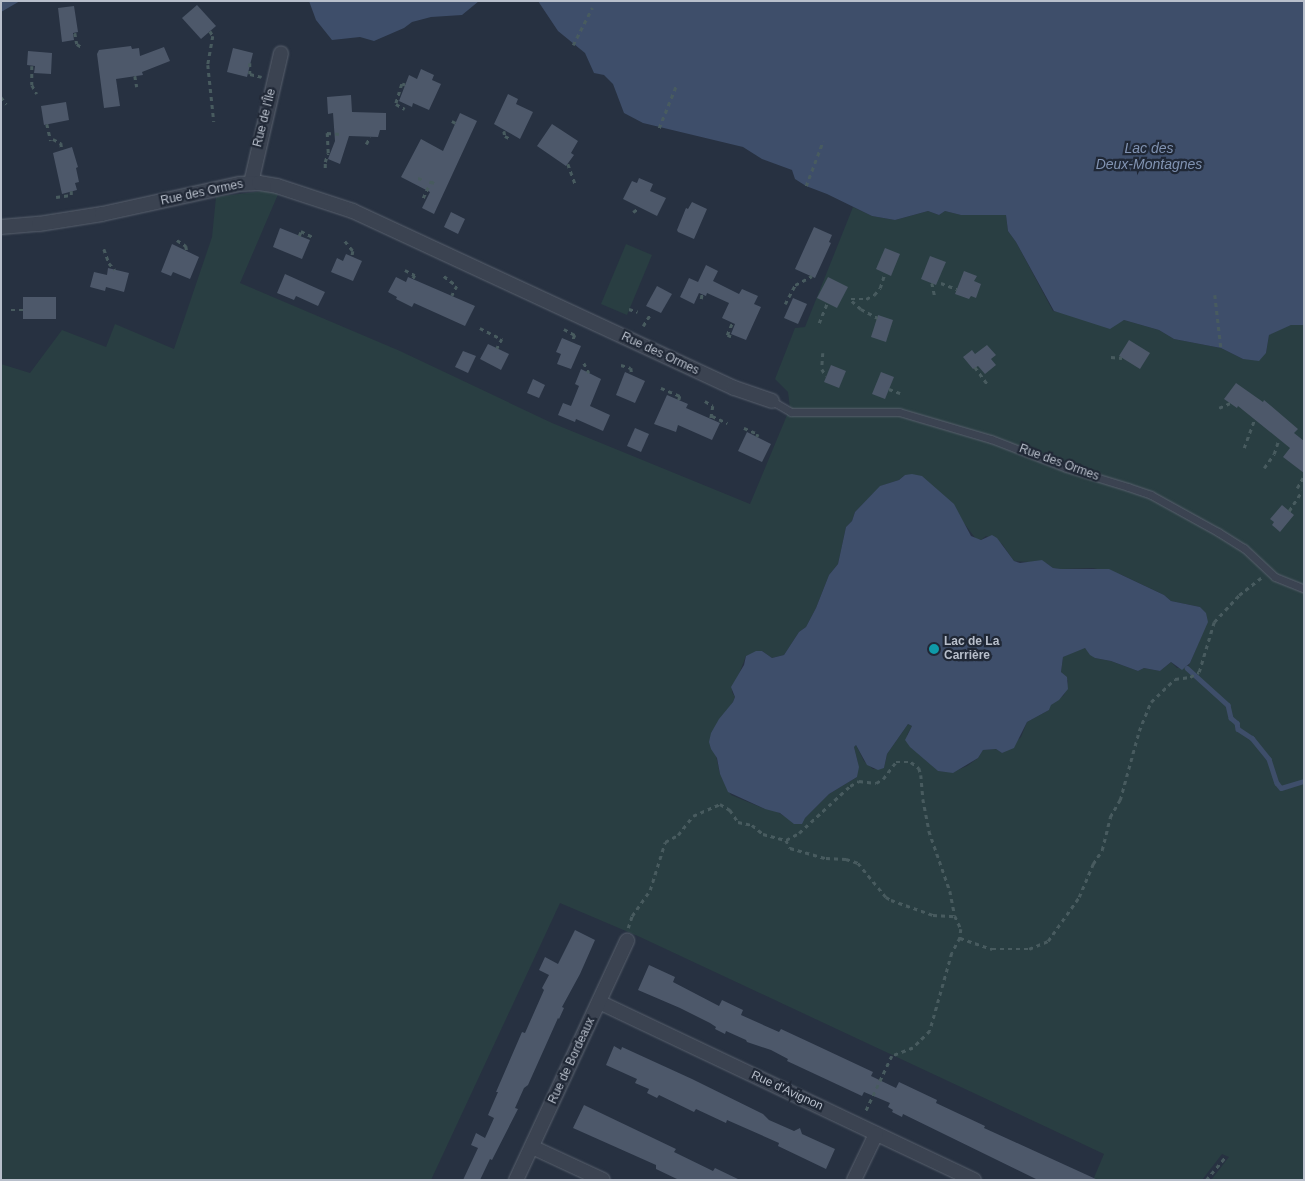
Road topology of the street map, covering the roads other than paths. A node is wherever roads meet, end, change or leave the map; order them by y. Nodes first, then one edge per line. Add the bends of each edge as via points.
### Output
1 (281, 53) dead end
2 (251, 183) junction
3 (1, 227) edge
4 (772, 401) joint
5 (1304, 589) edge
6 (627, 941) road end
7 (599, 1002) junction
8 (876, 1134) junction
9 (532, 1147) junction
10 (516, 1180) edge
11 (603, 1180) edge
12 (854, 1180) edge
13 (974, 1180) edge

1 - 2 street, Rue de l'Île
2 - 3 street, Rue des Ormes via 102,214
2 - 4 street, Rue des Ormes via 277,186 353,211 730,386
4 - 5 lane, Rue des Ormes via 790,412 899,412 991,439 1054,464 1150,495 1232,540 1282,582
6 - 7 street, Rue de Bordeaux
7 - 8 street, Rue d'Avignon
7 - 9 street, Rue de Bordeaux
8 - 12 street
8 - 13 street, Rue d'Avignon
9 - 10 street, Rue de Bordeaux
9 - 11 street

